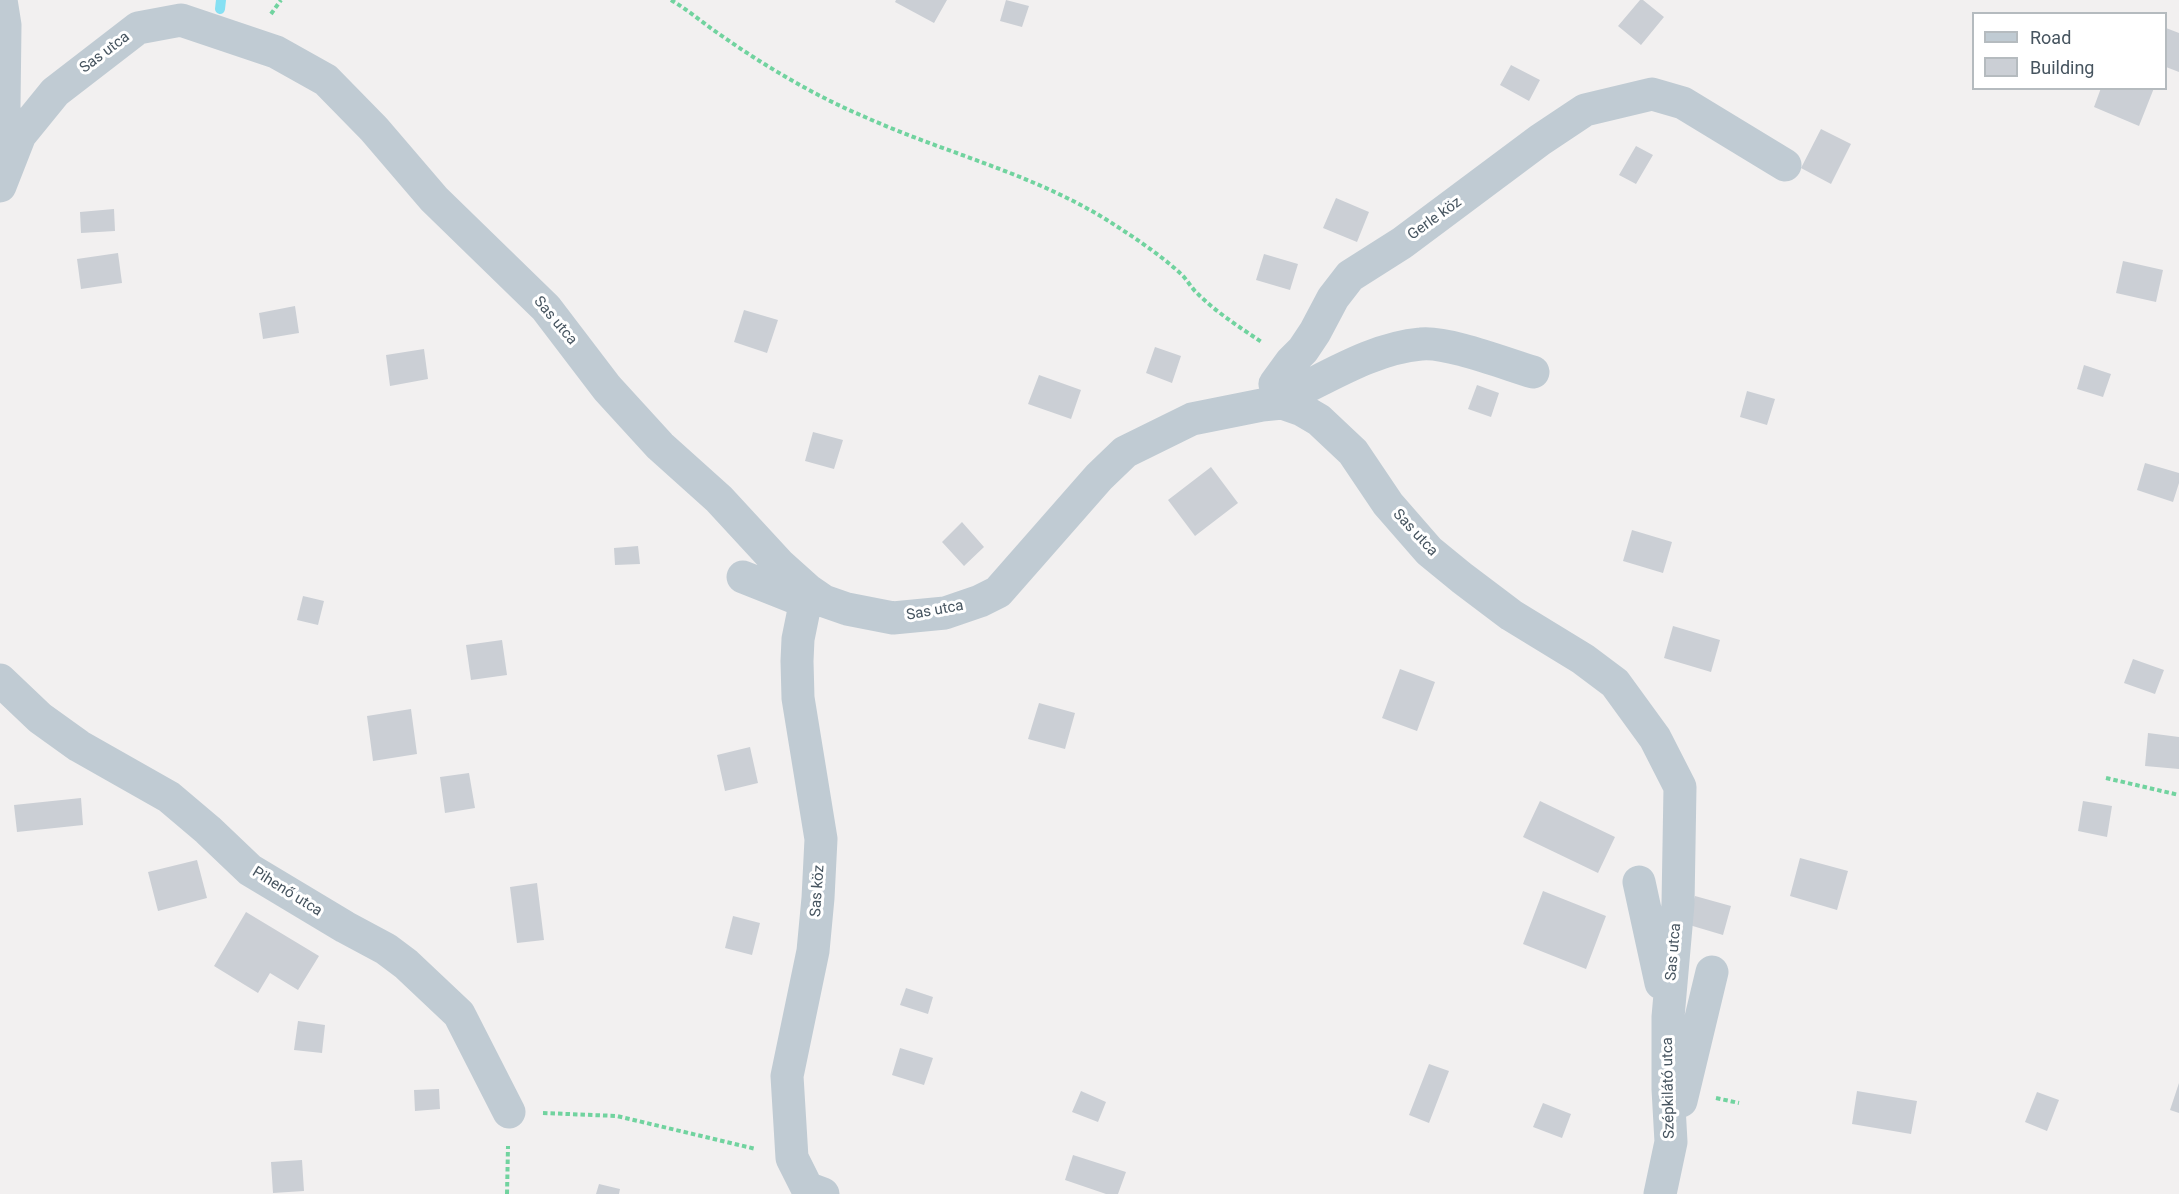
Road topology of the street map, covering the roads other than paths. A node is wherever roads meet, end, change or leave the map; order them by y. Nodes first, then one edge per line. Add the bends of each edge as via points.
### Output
1 (1, 0) edge
2 (1785, 165) dead end
3 (4, 173) edge
4 (1533, 372) dead end
5 (1282, 403) junction
6 (743, 577) dead end
7 (807, 596) junction
8 (0, 680) edge
9 (1639, 882) dead end
10 (1712, 972) dead end
11 (1668, 1017) junction
12 (509, 1112) road end
13 (1671, 1142) junction
14 (815, 1191) edge
15 (1660, 1194) edge

1 - 3 street via 5,25
2 - 5 street, Gerle köz via 1683,103 1652,94 1585,110 1402,243 1350,276 1309,341 1275,384
3 - 7 street, Sas utca via 20,135 55,92 138,28 182,20 276,52 326,80 374,129 434,199 546,308 607,388 660,446 719,500
4 - 5 street via 1444,346 1430,352 1378,353 1288,396
5 - 7 street, Sas utca via 1192,419 1125,452 998,592 980,602 945,613 893,618
5 - 11 street, Sas utca via 1319,420 1353,452 1388,504 1453,572 1615,682 1656,738 1680,787 1678,904
6 - 7 street
7 - 14 street, Sas köz via 797,661 798,698 821,838 813,951 787,1076 792,1158
8 - 12 street, Pihenő utca via 40,718 79,746 169,797 250,870 387,949 406,964 459,1014
9 - 11 street
10 - 13 street
11 - 13 street, Szépkilátó utca
13 - 15 street, Szépkilátó utca

